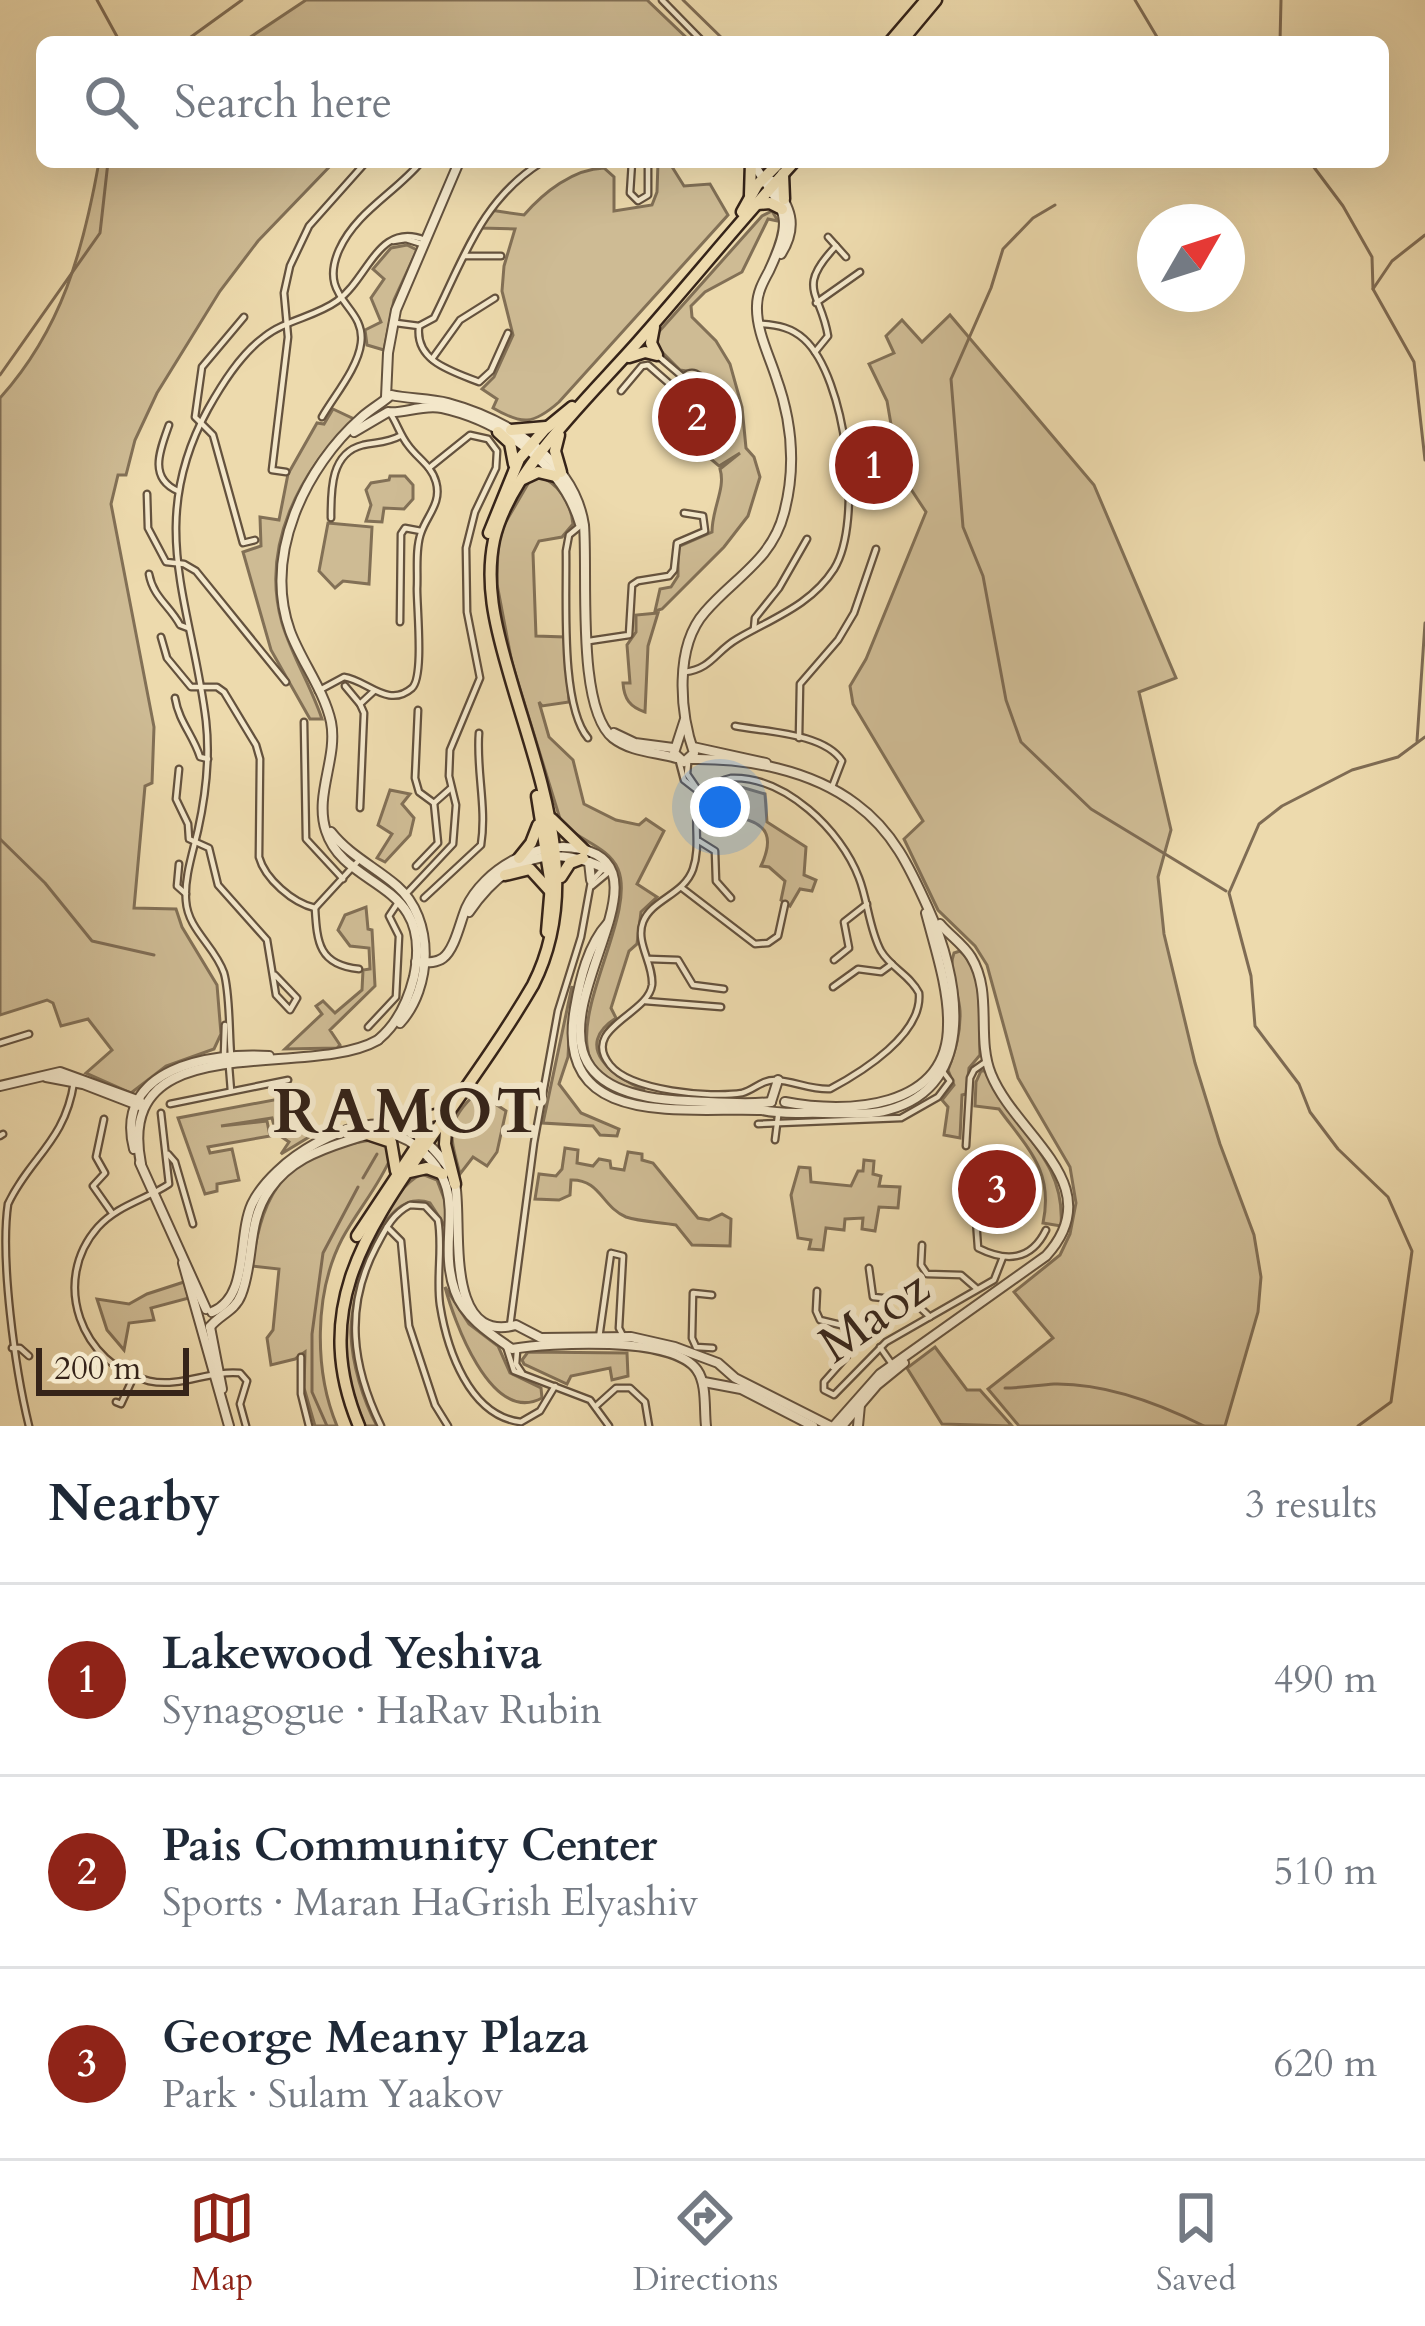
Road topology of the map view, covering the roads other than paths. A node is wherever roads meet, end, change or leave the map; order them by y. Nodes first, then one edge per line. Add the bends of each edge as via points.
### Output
1 (662, 0) edge
2 (926, 0) edge
3 (937, 0) edge
4 (698, 36) edge
5 (895, 36) edge
6 (906, 36) edge
7 (360, 168) edge
8 (414, 168) edge
9 (456, 168) edge
10 (533, 168) edge
11 (632, 168) edge
12 (648, 168) edge
13 (753, 168) edge
14 (758, 168) edge
15 (782, 168) edge
16 (768, 182) junction
17 (754, 200) junction
18 (783, 204) junction
19 (828, 237) dead end
20 (424, 242) junction
21 (836, 246) junction
22 (463, 256) junction
23 (501, 256) dead end
24 (846, 257) dead end
25 (860, 272) dead end
26 (495, 298) dead end
27 (340, 299) junction
28 (816, 303) junction
29 (244, 316) dead end
30 (393, 320) junction
31 (658, 320) junction
32 (759, 323) junction
33 (286, 324) junction
34 (422, 326) junction
35 (508, 333) dead end
36 (815, 352) junction
37 (657, 356) junction
38 (431, 359) junction
39 (621, 362) junction
40 (684, 377) junction
41 (688, 390) junction
42 (622, 391) dead end
43 (393, 405) junction
44 (667, 416) junction
45 (322, 417) dead end
46 (201, 423) junction
47 (170, 425) dead end
48 (555, 428) junction
49 (504, 431) junction
50 (402, 434) junction
51 (689, 436) dead end
52 (534, 450) junction
53 (429, 468) junction
54 (514, 468) junction
55 (286, 472) dead end
56 (558, 474) junction
57 (520, 481) junction
58 (179, 492) junction
59 (148, 494) dead end
60 (684, 513) dead end
61 (332, 518) dead end
62 (580, 526) junction
63 (421, 531) junction
64 (807, 538) dead end
65 (255, 540) dead end
66 (585, 543) junction
67 (876, 549) dead end
68 (176, 564) junction
69 (149, 574) dead end
70 (400, 622) dead end
71 (188, 628) junction
72 (754, 629) junction
73 (161, 637) dead end
74 (588, 641) junction
75 (685, 672) junction
76 (286, 682) dead end
77 (345, 686) dead end
78 (201, 688) junction
79 (374, 691) junction
80 (318, 692) junction
81 (175, 698) dead end
82 (360, 704) junction
83 (418, 710) dead end
84 (685, 719) junction
85 (598, 721) junction
86 (304, 722) dead end
87 (735, 726) dead end
88 (479, 734) dead end
89 (588, 738) dead end
90 (799, 738) junction
91 (676, 746) junction
92 (692, 746) junction
93 (208, 759) junction
94 (683, 759) junction
95 (179, 770) dead end
96 (796, 773) junction
97 (451, 788) junction
98 (831, 788) junction
99 (702, 794) junction
100 (434, 802) junction
101 (360, 808) dead end
102 (546, 808) junction
103 (539, 821) junction
104 (697, 841) junction
105 (195, 842) junction
106 (550, 852) junction
107 (585, 856) junction
108 (519, 858) junction
109 (357, 862) junction
110 (178, 864) dead end
111 (416, 866) dead end
112 (608, 869) junction
113 (425, 875) junction
114 (505, 875) junction
115 (343, 879) junction
116 (436, 886) junction
117 (591, 886) junction
118 (682, 888) junction
119 (919, 889) junction
120 (555, 891) junction
121 (186, 894) junction
122 (402, 898) junction
123 (424, 898) dead end
124 (731, 898) dead end
125 (784, 904) dead end
126 (867, 904) junction
127 (315, 908) junction
128 (928, 908) junction
129 (608, 923) junction
130 (456, 933) junction
131 (937, 942) junction
132 (963, 946) junction
133 (647, 959) junction
134 (834, 960) dead end
135 (945, 961) junction
136 (420, 962) junction
137 (892, 964) junction
138 (359, 969) dead end
139 (274, 975) junction
140 (833, 987) dead end
141 (724, 989) dead end
142 (645, 1001) junction
143 (721, 1007) dead end
144 (368, 1027) dead end
145 (29, 1034) dead end
146 (0, 1043) edge
147 (228, 1058) junction
148 (987, 1062) junction
149 (939, 1069) junction
150 (72, 1079) junction
151 (778, 1080) junction
152 (288, 1081) dead end
153 (0, 1086) edge
154 (231, 1091) junction
155 (140, 1104) junction
156 (170, 1104) dead end
157 (778, 1109) junction
158 (447, 1110) junction
159 (161, 1113) dead end
160 (104, 1119) dead end
161 (758, 1124) dead end
162 (393, 1126) junction
163 (367, 1135) junction
164 (775, 1140) dead end
165 (421, 1145) junction
166 (966, 1146) dead end
167 (167, 1154) junction
168 (401, 1174) junction
169 (443, 1174) junction
170 (455, 1184) junction
171 (152, 1193) junction
172 (112, 1214) junction
173 (976, 1220) dead end
174 (193, 1224) dead end
175 (387, 1227) junction
176 (1046, 1230) dead end
177 (1, 1231) edge
178 (922, 1245) dead end
179 (1004, 1257) junction
180 (869, 1268) dead end
181 (977, 1288) junction
182 (817, 1291) dead end
183 (712, 1294) dead end
184 (206, 1315) junction
185 (930, 1317) junction
186 (515, 1328) junction
187 (627, 1337) junction
188 (599, 1338) junction
189 (505, 1345) junction
190 (880, 1347) junction
191 (12, 1348) junction
192 (521, 1348) junction
193 (713, 1348) junction
194 (29, 1356) dead end
195 (301, 1357) dead end
196 (709, 1362) junction
197 (895, 1367) junction
198 (723, 1368) junction
199 (216, 1374) junction
200 (134, 1376) junction
201 (532, 1379) junction
202 (709, 1382) junction
203 (555, 1386) junction
204 (856, 1404) junction
205 (116, 1405) dead end
206 (596, 1406) junction
207 (813, 1422) edge
208 (29, 1426) edge
209 (229, 1426) edge
210 (245, 1426) edge
211 (309, 1426) edge
212 (356, 1426) edge
213 (381, 1426) edge
214 (448, 1426) edge
215 (609, 1426) edge
216 (649, 1426) edge
217 (706, 1426) edge
218 (835, 1426) edge
219 (858, 1426) edge

1 - 4 street
2 - 5 main road
3 - 6 main road
7 - 33 street via 299,244 285,284
8 - 27 street via 345,239 332,273
9 - 20 street
10 - 22 street via 492,203
11 - 12 street via 638,201 646,198
13 - 17 main road
14 - 16 street
15 - 16 main road
15 - 18 main road
16 - 17 main road
16 - 18 street
17 - 18 main road
17 - 31 main road
17 - 48 main road
18 - 32 street via 784,233 758,298
19 - 21 street
20 - 27 street via 398,239
20 - 30 street
21 - 24 street
21 - 28 street via 816,271
22 - 23 street
22 - 34 street
25 - 28 street
26 - 38 street via 460,320
27 - 33 street
27 - 45 street via 361,346
28 - 36 street via 828,336
29 - 46 street via 200,371
30 - 34 street
30 - 43 street
31 - 37 main road via 651,339
31 - 39 main road
32 - 36 street via 785,326
32 - 75 street via 788,422 787,503 764,555 697,622
33 - 46 street via 247,353
33 - 55 street via 272,470
34 - 38 street via 420,350
35 - 38 street via 483,381
36 - 72 street via 844,441 847,534 818,590
37 - 39 main road via 643,352
37 - 40 street
39 - 48 main road
40 - 41 street
40 - 41 street via 694,373 701,381
41 - 44 street
42 - 44 street via 648,365 672,386 660,410
43 - 49 street via 444,409
43 - 50 street
43 - 80 street via 361,418 295,512 283,566 288,625
44 - 51 street
46 - 58 street
46 - 65 street via 213,435 243,543
47 - 58 street via 158,467
48 - 49 main road
48 - 52 main road
48 - 56 main road
49 - 52 street
49 - 54 main road
50 - 53 street
50 - 61 street via 357,446 342,459
52 - 54 main road
52 - 56 street
52 - 57 main road
53 - 63 street via 437,500
53 - 97 street via 470,434 497,451 466,548 466,612 480,677 452,740
54 - 103 main road via 489,532 485,589
56 - 57 main road
56 - 62 street
56 - 66 street via 580,502
57 - 102 main road via 496,532 491,589
58 - 68 street
59 - 68 street via 148,528 166,562
60 - 74 street via 703,516 704,531 677,543 670,576 632,585 628,635
62 - 66 street
62 - 89 street via 566,543 566,572 571,696
63 - 70 street via 400,534
63 - 79 street via 420,675 402,694
64 - 72 street
66 - 74 street
67 - 90 street via 854,613 802,680
68 - 71 street
68 - 76 street via 196,571
69 - 71 street via 154,595
71 - 78 street
72 - 75 street via 705,668
73 - 78 street via 170,662
74 - 85 street
75 - 84 street
77 - 82 street
78 - 93 street
78 - 127 street via 224,692 256,746 262,868
79 - 80 street via 344,677
79 - 82 street
80 - 109 street via 332,730 323,814
81 - 93 street via 179,722
82 - 101 street
83 - 100 street via 416,785
84 - 91 street
84 - 92 street
85 - 91 street via 627,740
85 - 94 street via 620,743
86 - 115 street via 305,835
87 - 90 street
88 - 116 street via 482,839
90 - 98 street via 840,755
91 - 92 street
91 - 94 street
92 - 94 street
92 - 96 street
93 - 105 street
94 - 96 street
94 - 99 street
95 - 105 street via 178,805
96 - 98 street
97 - 100 street
97 - 113 street via 453,844
98 - 119 street via 887,833
99 - 104 street
99 - 126 street via 737,777 801,805 844,849
100 - 111 street via 438,843
102 - 106 main road
102 - 107 main road
103 - 106 main road
103 - 108 main road
104 - 118 street
104 - 124 street via 715,850 716,881
105 - 121 street
105 - 139 street via 208,848 218,885 267,940
106 - 107 street
106 - 108 street
106 - 114 street
106 - 120 main road
107 - 112 street
107 - 117 street
107 - 120 main road via 563,872
108 - 130 street via 478,888
109 - 115 street
109 - 122 street
110 - 121 street via 177,886
112 - 117 street
112 - 129 street via 616,893
113 - 116 street
113 - 122 street
114 - 120 main road via 534,871
114 - 130 street
115 - 127 street
116 - 123 street
117 - 186 street via 531,1164
118 - 125 street via 755,944 778,936
118 - 133 street via 645,919
119 - 128 street
119 - 131 street
120 - 158 main road via 538,961
120 - 158 main road via 553,938 540,971
121 - 147 street via 191,922 224,974
122 - 136 street via 422,929
122 - 144 street via 389,913 399,936 396,997
126 - 134 street via 844,922 848,948
126 - 137 street
127 - 138 street via 320,947 339,966
128 - 131 street
128 - 132 street
129 - 157 street via 581,1028 586,1060 600,1080 652,1099
129 - 157 street via 595,941 572,1026 573,1052 588,1082 616,1101
130 - 136 street via 447,955
131 - 132 street
131 - 135 street
131 - 149 street via 949,1023
132 - 135 street
132 - 148 street via 982,988
133 - 141 street via 678,961 693,986
133 - 142 street via 652,982
135 - 149 street via 956,1022
136 - 147 street via 411,1011 379,1039 343,1054
137 - 140 street via 880,972 857,969
137 - 151 street via 920,1005 888,1048 826,1090
139 - 139 street via 276,995 290,1010 297,998
142 - 143 street
142 - 151 street via 603,1043 606,1060 625,1077 670,1090 734,1093
145 - 146 street
147 - 154 street
147 - 155 street via 171,1070
148 - 166 street via 970,1078
148 - 197 street via 1060,1174 1067,1220 1046,1256
149 - 157 street via 886,1103
149 - 157 street via 950,1081 946,1090 901,1118
150 - 153 street
150 - 155 street
150 - 177 street via 67,1112 10,1200
151 - 157 street
152 - 154 street
154 - 156 street
155 - 171 street via 141,1164
157 - 161 street
157 - 164 street
158 - 162 main road
158 - 165 main road
158 - 170 main road
159 - 167 street
160 - 172 street via 96,1157 105,1173 93,1186
162 - 165 street
162 - 184 street via 322,1141 275,1171 247,1216 235,1291
163 - 165 street via 395,1134
163 - 168 main road via 392,1142
163 - 184 street via 306,1156 270,1188 253,1222 242,1293 231,1311
165 - 168 main road
165 - 169 street
165 - 170 street via 447,1165
167 - 171 street via 169,1184
167 - 174 street
168 - 169 main road
168 - 212 main road via 363,1224 338,1298 338,1376
169 - 189 street via 454,1286 468,1314
170 - 186 street via 461,1284 484,1321
171 - 172 street
171 - 184 street
172 - 200 street via 82,1252 75,1302 95,1348
173 - 179 street via 978,1248
175 - 203 street via 410,1205 436,1216 443,1316 467,1383 487,1407 527,1420
175 - 213 street via 359,1287 353,1329
175 - 214 street via 402,1247 406,1314
176 - 179 street, Maoz via 1034,1250
177 - 191 street
178 - 181 street via 927,1274 961,1276
179 - 181 street, Maoz via 999,1276
180 - 185 street via 874,1297 914,1301
181 - 185 street, Maoz
182 - 190 street, Maoz via 820,1320 848,1332 847,1356 824,1382 827,1393 842,1390
183 - 193 street via 693,1293 692,1338 696,1347
184 - 199 street
185 - 190 street, Maoz
186 - 188 street via 549,1339
186 - 189 street via 502,1334
186 - 192 street
187 - 188 street
187 - 188 street via 619,1328 623,1256 614,1252
187 - 196 street
189 - 192 street
189 - 201 street via 514,1370
190 - 197 street
191 - 194 street
191 - 208 street
192 - 201 street via 516,1364
192 - 202 street via 639,1346 684,1360
193 - 196 street
193 - 198 street
195 - 211 street
196 - 198 street
196 - 202 street
197 - 204 street
198 - 202 street
198 - 207 street
199 - 200 street via 165,1383
199 - 209 street
199 - 210 street via 246,1377
200 - 205 street
201 - 203 street
202 - 207 street
202 - 217 street
203 - 206 street
204 - 207 street
204 - 218 street
204 - 219 street
206 - 215 street
206 - 216 street via 616,1388 631,1388 645,1402
207 - 218 street

